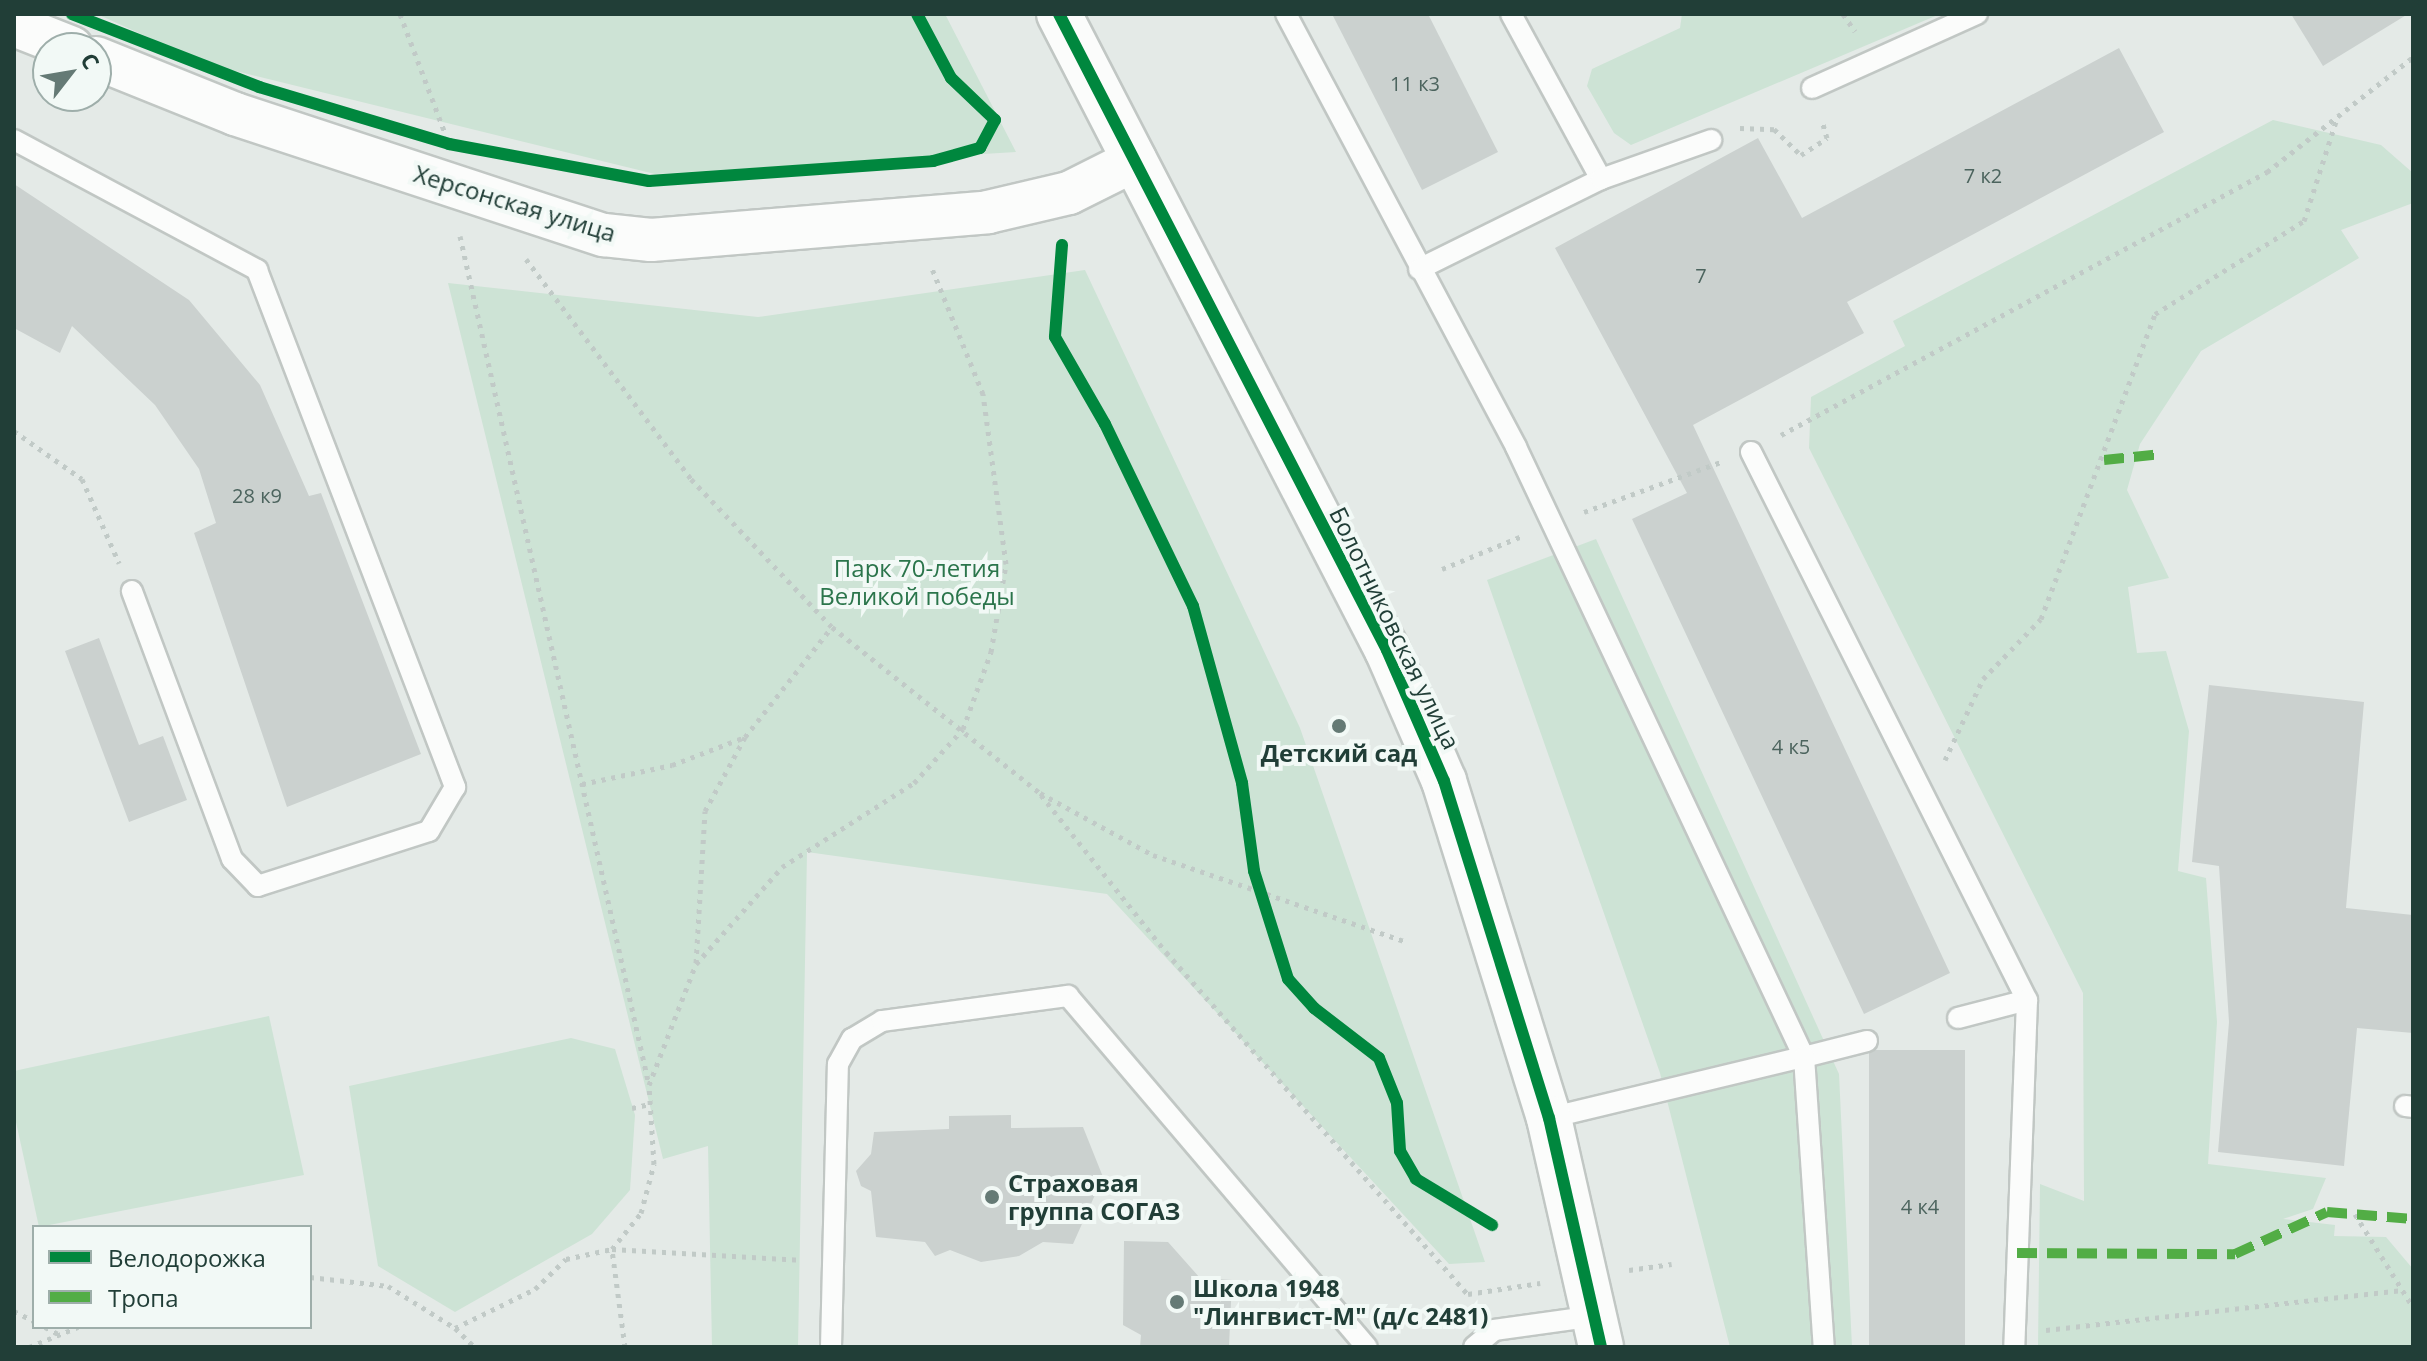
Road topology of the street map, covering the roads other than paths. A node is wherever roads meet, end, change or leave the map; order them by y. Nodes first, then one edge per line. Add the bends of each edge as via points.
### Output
1 (1059, 14) edge
2 (1286, 14) edge
3 (1511, 14) edge
4 (1977, 14) edge
5 (112, 64) edge
6 (1812, 88) road end
7 (14, 140) edge
8 (1711, 140) road end
9 (1135, 160) junction
10 (1601, 179) junction
11 (1419, 269) junction
12 (1751, 452) road end
13 (132, 591) road end
14 (2027, 1000) junction
15 (1958, 1018) dead end
16 (1867, 1041) dead end
17 (1804, 1057) junction
18 (1549, 1118) junction
19 (1598, 1332) edge
20 (831, 1347) edge
21 (1367, 1347) edge
22 (1474, 1347) edge
23 (1824, 1347) edge
24 (2014, 1347) edge

1 - 9 street, Болотниковская улица
2 - 11 lane
3 - 10 lane
4 - 6 lane
5 - 9 street, Херсонская улица via 250,119 604,235 651,240 988,212 1069,193
7 - 13 lane via 257,270 455,787 429,831 258,886 232,859
8 - 10 lane
9 - 18 street, Болотниковская улица via 1387,650 1444,781
10 - 11 lane
11 - 17 lane via 1552,524
12 - 14 lane
14 - 15 lane
14 - 24 lane
16 - 17 lane
17 - 18 lane
17 - 23 lane
18 - 19 street, Болотниковская улица
19 - 22 lane via 1494,1330
20 - 21 lane via 838,1064 852,1039 882,1021 1068,996

